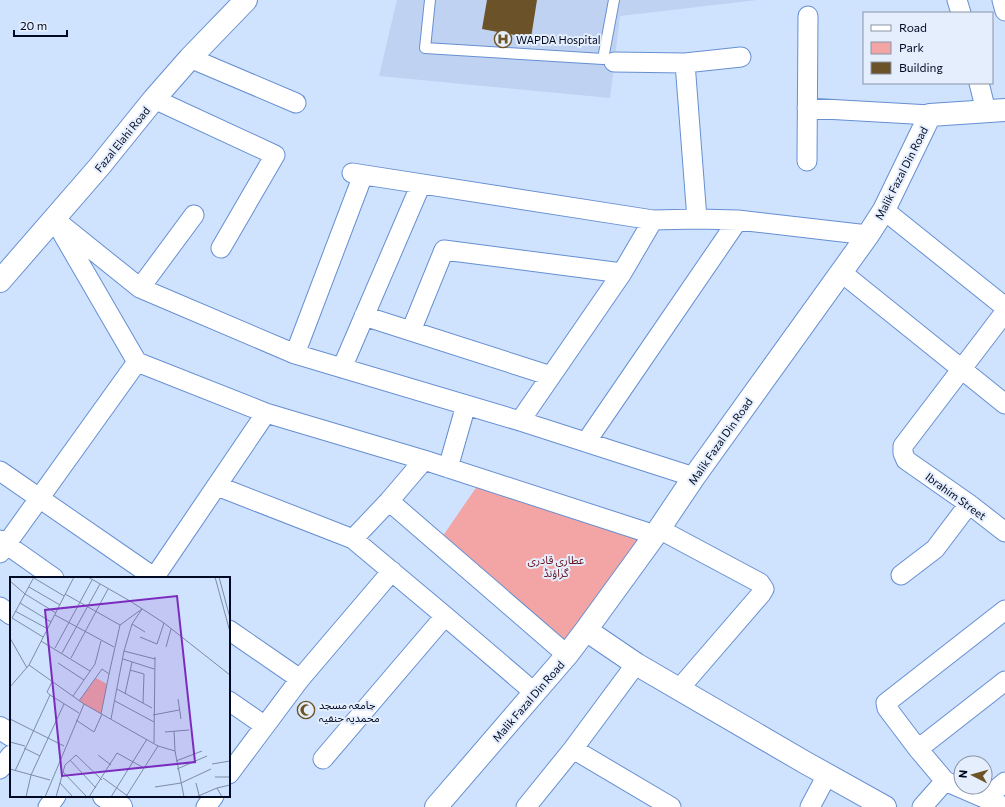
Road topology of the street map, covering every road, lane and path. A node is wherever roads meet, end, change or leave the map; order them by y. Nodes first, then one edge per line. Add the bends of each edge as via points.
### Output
1 (246, 0) edge
2 (430, 0) edge
3 (614, 0) edge
4 (958, 0) edge
5 (1002, 0) edge
6 (1005, 11) edge
7 (961, 12) edge
8 (808, 16) dead end
9 (741, 57) dead end
10 (190, 58) junction
11 (614, 62) dead end
12 (685, 63) junction
13 (980, 84) edge
14 (154, 99) junction
15 (296, 103) dead end
16 (807, 108) junction
17 (995, 110) edge
18 (930, 115) junction
19 (807, 162) dead end
20 (421, 184) junction
21 (884, 210) junction
22 (194, 215) dead end
23 (54, 219) junction
24 (698, 219) junction
25 (653, 220) junction
26 (738, 220) junction
27 (868, 235) junction
28 (221, 248) dead end
29 (841, 272) junction
30 (622, 273) junction
31 (0, 282) edge
32 (140, 288) junction
33 (1005, 307) edge
34 (1005, 312) edge
35 (364, 316) junction
36 (411, 331) junction
37 (295, 354) junction
38 (137, 362) junction
39 (342, 368) junction
40 (961, 369) junction
41 (551, 376) junction
42 (1005, 404) edge
43 (466, 405) junction
44 (266, 414) junction
45 (520, 421) junction
46 (586, 442) junction
47 (424, 460) junction
48 (448, 468) junction
49 (0, 471) edge
50 (694, 477) junction
51 (217, 486) junction
52 (39, 499) junction
53 (389, 501) junction
54 (969, 504) junction
55 (657, 532) junction
56 (1005, 532) edge
57 (353, 540) junction
58 (2, 546) edge
59 (392, 571) junction
60 (901, 575) dead end
61 (52, 577) edge
62 (153, 577) edge
63 (155, 577) edge
64 (0, 607) edge
65 (1005, 610) edge
66 (10, 614) edge
67 (445, 616) junction
68 (586, 630) junction
69 (230, 631) edge
70 (566, 655) junction
71 (636, 664) junction
72 (300, 679) junction
73 (1005, 681) edge
74 (679, 689) junction
75 (535, 693) junction
76 (230, 702) edge
77 (265, 726) junction
78 (0, 728) edge
79 (10, 734) edge
80 (573, 749) junction
81 (918, 749) junction
82 (10, 755) edge
83 (322, 759) dead end
84 (0, 769) edge
85 (230, 769) edge
86 (827, 775) junction
87 (945, 781) junction
88 (1005, 782) edge
89 (55, 797) edge
90 (213, 797) edge
91 (986, 798) junction
92 (438, 806) edge
93 (48, 807) edge
94 (206, 807) edge
95 (526, 807) edge
96 (671, 807) edge
97 (810, 807) edge
98 (885, 807) edge
99 (922, 807) edge
100 (1005, 807) edge

1 - 10 street, Fazal Elahi Road
2 - 3 lane via 425,48 603,59
4 - 7 street
5 - 6 street
8 - 16 street
9 - 12 street
10 - 14 street, Fazal Elahi Road
10 - 15 street
11 - 12 street
12 - 24 street
13 - 17 street
14 - 23 street, Fazal Elahi Road via 100,167
14 - 28 street via 276,155
16 - 18 street
16 - 19 street
17 - 18 street, Malik Fazal Din Road
18 - 21 street, Malik Fazal Din Road
20 - 25 street
20 - 35 street
20 - 37 street via 357,174
21 - 27 street, Malik Fazal Din Road
21 - 33 street
22 - 32 street
23 - 31 street, Fazal Elahi Road
23 - 32 street
23 - 38 street
24 - 25 street
24 - 26 street
25 - 30 street
26 - 27 street
26 - 46 street
27 - 29 street, Malik Fazal Din Road
29 - 40 street
29 - 50 street, Malik Fazal Din Road
30 - 36 street via 444,250
30 - 41 street
32 - 37 street
34 - 40 street
35 - 36 street
35 - 39 street
36 - 41 street
37 - 39 street
38 - 44 street
38 - 52 street
39 - 43 street
40 - 42 street
40 - 54 street, Ibrahim Street via 903,446 903,453 906,460
41 - 45 street
43 - 45 street
43 - 48 street
44 - 47 street
44 - 51 street
45 - 46 street
46 - 50 street
47 - 48 street
47 - 53 street
48 - 55 street
49 - 52 street
50 - 55 street, Malik Fazal Din Road
51 - 57 street
51 - 63 street
52 - 58 street
52 - 62 street
53 - 57 street
53 - 70 street
54 - 56 street, Ibrahim Street
54 - 60 street via 935,549
55 - 68 street, Malik Fazal Din Road
55 - 74 street via 760,583 764,589
57 - 59 street
58 - 61 street
59 - 67 street
59 - 72 street
64 - 66 street
65 - 81 street via 886,703 887,708
67 - 75 street
67 - 83 street
68 - 70 street, Malik Fazal Din Road
68 - 71 street
69 - 72 street
70 - 75 street, Malik Fazal Din Road
71 - 74 street
71 - 80 street
72 - 77 street
73 - 81 street
74 - 86 street
75 - 92 street, Malik Fazal Din Road
76 - 77 street
77 - 85 street
78 - 79 street
80 - 95 street
80 - 96 street
81 - 87 street
82 - 84 street
86 - 97 street
86 - 98 street
87 - 91 street
87 - 99 street
88 - 91 street
89 - 93 street
90 - 94 street
91 - 100 street

